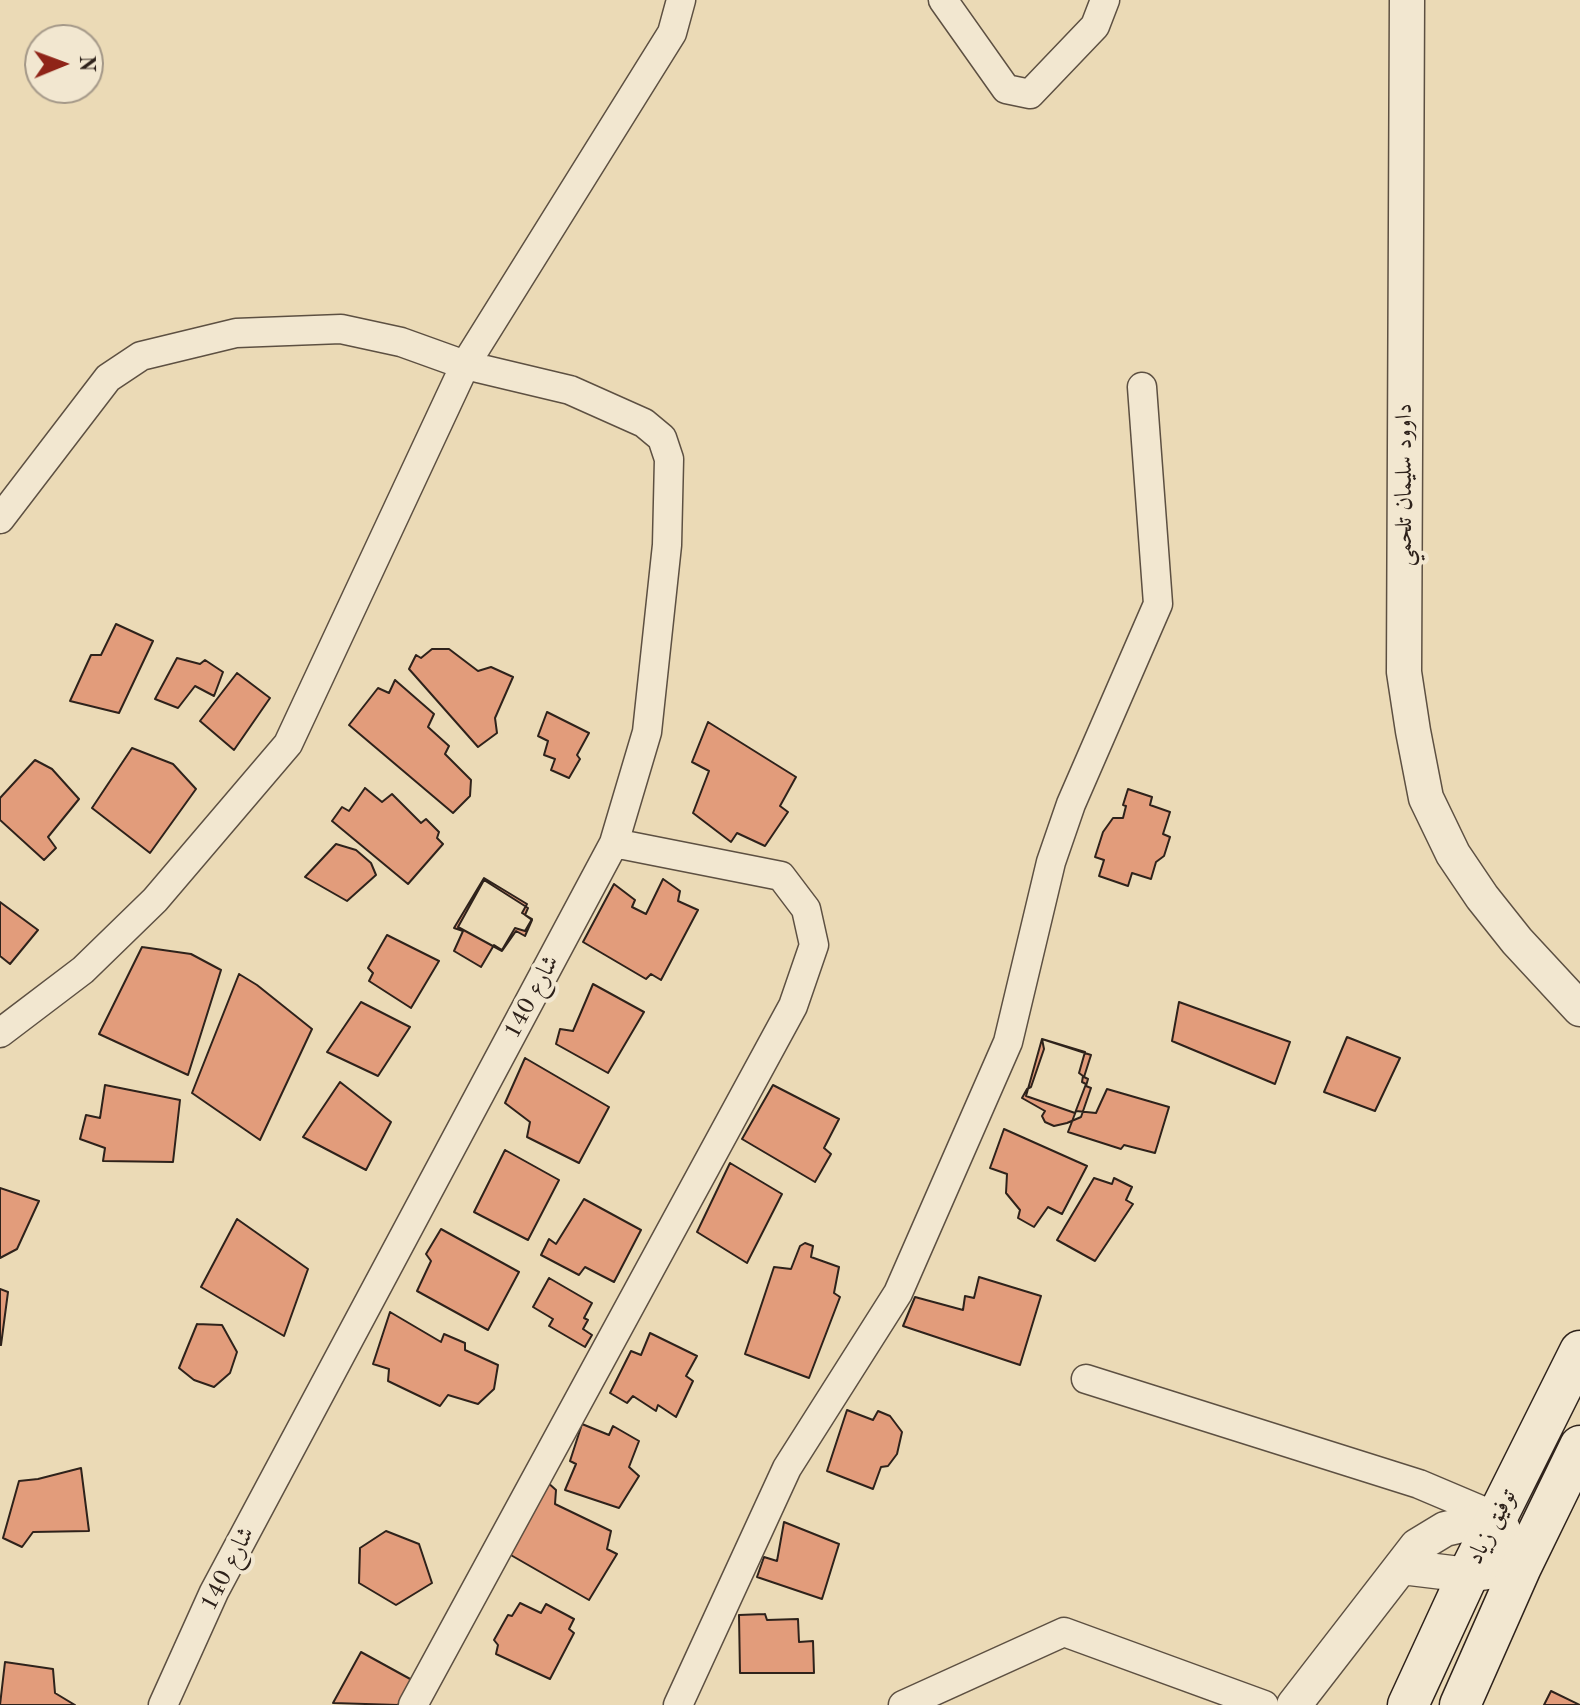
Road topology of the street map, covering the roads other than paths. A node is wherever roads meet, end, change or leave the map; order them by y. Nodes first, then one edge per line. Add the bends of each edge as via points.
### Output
1 (681, 0) edge
2 (943, 0) edge
3 (1105, 0) edge
4 (1407, 0) edge
5 (465, 365) junction
6 (1142, 387) dead end
7 (0, 519) edge
8 (614, 843) junction
9 (1517, 941) junction
10 (1580, 988) edge
11 (1580, 1009) edge
12 (0, 1033) edge
13 (1580, 1351) edge
14 (1086, 1379) dead end
15 (1580, 1446) edge
16 (1497, 1517) junction
17 (1402, 1567) junction
18 (1521, 1567) junction
19 (1468, 1575) junction
20 (163, 1705) edge
21 (413, 1705) edge
22 (678, 1705) edge
23 (903, 1705) edge
24 (1264, 1705) edge
25 (1294, 1705) edge
26 (1408, 1705) edge
27 (1460, 1705) edge

1 - 5 street via 672,33
2 - 3 street via 1006,89 1030,94 1095,26
4 - 9 street, داوود سليمان تلحمي via 1404,672 1426,798 1453,854
5 - 7 street, شارع 140 via 401,342 341,329 236,333 141,356 108,378
5 - 8 street, شارع 140 via 570,390 644,423 662,438 669,459 667,545 647,732
5 - 12 street via 288,744 155,900 83,970
6 - 22 street via 1158,604 1071,804 1008,1042 898,1293 787,1468
8 - 20 street, شارع 140 via 214,1592
8 - 21 street via 781,876 806,909 814,945 793,1006
9 - 10 street, داوود سليمان تلحمي
9 - 11 street, داوود سليمان تلحمي
13 - 16 main road, توفيق زياد
14 - 16 street via 1419,1484
15 - 18 main road, توفيق زياد
16 - 17 street via 1445,1529 1417,1546
16 - 18 street
16 - 19 main road, توفيق زياد
17 - 19 street
17 - 25 street
18 - 19 street
18 - 27 main road, توفيق زياد
19 - 26 main road, توفيق زياد
23 - 24 street via 1064,1632

